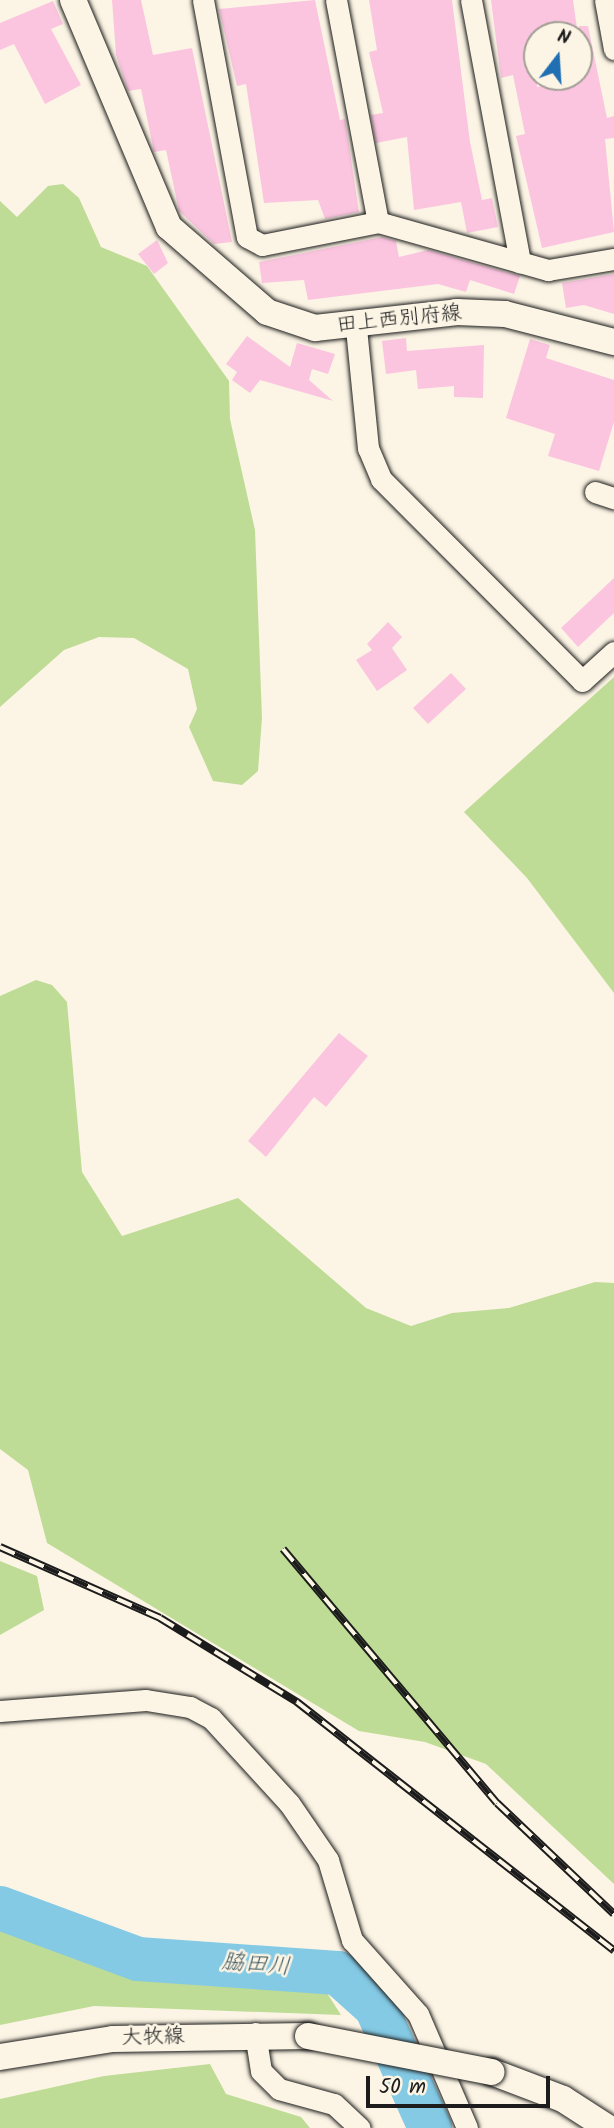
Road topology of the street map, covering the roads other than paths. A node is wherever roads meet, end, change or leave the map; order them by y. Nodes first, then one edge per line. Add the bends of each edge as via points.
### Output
1 (73, 0) edge
2 (203, 0) edge
3 (336, 0) edge
4 (471, 0) edge
5 (605, 0) edge
6 (614, 50) edge
7 (378, 222) junction
8 (614, 259) edge
9 (520, 262) junction
10 (356, 328) junction
11 (614, 342) edge
12 (614, 652) edge
13 (0, 1711) edge
14 (256, 2033) junction
15 (0, 2057) edge
16 (360, 2128) edge
17 (467, 2128) edge
18 (608, 2128) edge

1 - 10 street, 田上西別府線 via 169,227 267,312 315,328
2 - 7 street via 247,237 262,245
3 - 7 street
4 - 9 street
5 - 6 street
7 - 9 street
8 - 9 street via 548,270
10 - 11 street, 田上西別府線 via 427,314 493,313
10 - 12 street via 368,448 381,479 582,681
13 - 17 street via 146,1700 190,1707 211,1718 289,1803 328,1860 352,1940 418,2014
14 - 15 street, 大牧線 via 113,2039
14 - 16 street via 261,2071 279,2089 334,2104
14 - 18 street, 大牧線, bridge via 308,2036 492,2072 564,2099

